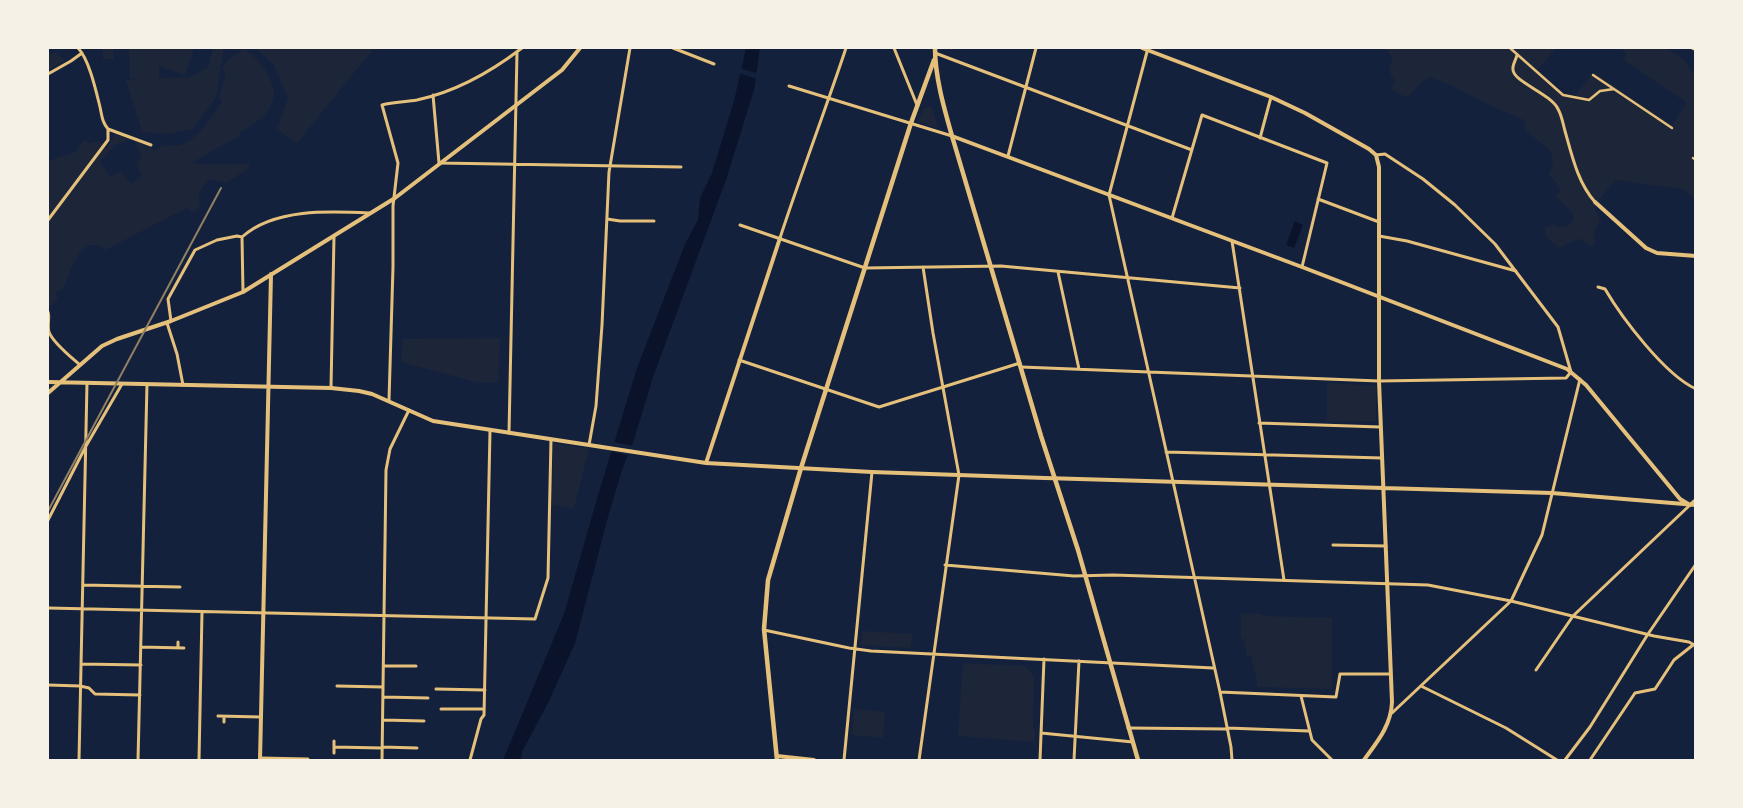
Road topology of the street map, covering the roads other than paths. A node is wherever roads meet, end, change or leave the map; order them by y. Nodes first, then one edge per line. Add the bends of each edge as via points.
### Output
1 (78, 48) edge
2 (522, 48) edge
3 (580, 48) edge
4 (630, 48) edge
5 (673, 48) edge
6 (846, 48) edge
7 (894, 48) edge
8 (1036, 48) edge
9 (1142, 48) edge
10 (1148, 48) edge
11 (1510, 48) edge
12 (1692, 48) edge
13 (935, 50) edge
14 (1696, 50) edge
15 (517, 52) junction
16 (82, 53) junction
17 (1517, 55) junction
18 (934, 60) junction
19 (714, 64) dead end
20 (48, 74) edge
21 (1593, 75) dead end
22 (789, 86) dead end
23 (1026, 88) junction
24 (1614, 90) junction
25 (433, 95) junction
26 (1271, 97) junction
27 (830, 98) junction
28 (917, 105) junction
29 (516, 106) junction
30 (910, 123) junction
31 (1127, 126) junction
32 (1672, 128) dead end
33 (108, 129) junction
34 (952, 136) junction
35 (1260, 138) junction
36 (151, 145) dead end
37 (1192, 150) junction
38 (1376, 155) junction
39 (1008, 156) junction
40 (439, 163) junction
41 (515, 164) junction
42 (610, 166) junction
43 (681, 167) dead end
44 (1109, 195) junction
45 (395, 198) junction
46 (1318, 199) junction
47 (1595, 202) joint
48 (371, 213) junction
49 (1172, 218) junction
50 (607, 219) junction
51 (48, 220) edge
52 (654, 221) dead end
53 (1379, 222) junction
54 (740, 225) dead end
55 (334, 236) junction
56 (1379, 236) junction
57 (242, 237) junction
58 (780, 238) junction
59 (1232, 241) junction
60 (1696, 256) edge
61 (923, 267) junction
62 (991, 267) junction
63 (1302, 267) junction
64 (865, 268) junction
65 (1058, 272) junction
66 (1517, 272) junction
67 (271, 274) junction
68 (1128, 278) junction
69 (1598, 287) dead end
70 (1240, 288) junction
71 (243, 292) junction
72 (1379, 296) junction
73 (48, 312) edge
74 (169, 322) junction
75 (739, 360) junction
76 (1021, 365) junction
77 (80, 366) junction
78 (1079, 370) junction
79 (1149, 372) junction
80 (1571, 372) junction
81 (1252, 376) junction
82 (1580, 379) junction
83 (1379, 381) junction
84 (48, 382) edge
85 (60, 382) junction
86 (87, 383) junction
87 (122, 384) junction
88 (147, 384) junction
89 (183, 385) junction
90 (269, 387) junction
91 (942, 387) junction
92 (330, 388) junction
93 (827, 389) junction
94 (1696, 389) edge
95 (48, 393) edge
96 (389, 400) junction
97 (409, 410) junction
98 (1259, 423) junction
99 (1380, 427) junction
100 (490, 431) junction
101 (509, 433) junction
102 (551, 440) junction
103 (590, 445) junction
104 (86, 446) junction
105 (1166, 452) junction
106 (1264, 454) junction
107 (1382, 458) junction
108 (706, 463) junction
109 (801, 468) junction
110 (872, 472) junction
111 (959, 475) junction
112 (1056, 479) junction
113 (1173, 482) junction
114 (1268, 486) junction
115 (1383, 488) junction
116 (1552, 493) junction
117 (1696, 500) edge
118 (1690, 505) junction
119 (1696, 506) edge
120 (48, 520) edge
121 (1333, 546) dead end
122 (1386, 546) junction
123 (1696, 564) edge
124 (946, 565) junction
125 (1084, 575) junction
126 (1195, 578) junction
127 (1284, 580) junction
128 (1387, 584) junction
129 (83, 585) junction
130 (143, 587) junction
131 (180, 587) dead end
132 (1511, 601) junction
133 (48, 608) edge
134 (82, 609) junction
135 (143, 610) junction
136 (202, 612) junction
137 (264, 613) junction
138 (385, 616) junction
139 (1573, 616) junction
140 (486, 618) junction
141 (764, 629) junction
142 (1648, 634) junction
143 (178, 642) dead end
144 (1694, 645) edge
145 (141, 647) junction
146 (178, 648) junction
147 (184, 648) dead end
148 (856, 649) junction
149 (934, 653) junction
150 (1044, 659) junction
151 (1079, 661) junction
152 (1109, 663) junction
153 (81, 664) junction
154 (141, 665) junction
155 (384, 666) junction
156 (416, 666) dead end
157 (1213, 668) junction
158 (1536, 670) dead end
159 (1390, 674) junction
160 (48, 685) edge
161 (80, 686) junction
162 (337, 686) dead end
163 (1421, 686) junction
164 (383, 687) junction
165 (436, 689) dead end
166 (484, 690) junction
167 (1220, 692) junction
168 (140, 695) junction
169 (1301, 696) junction
170 (383, 697) junction
171 (428, 698) dead end
172 (441, 709) dead end
173 (484, 709) junction
174 (1392, 713) junction
175 (218, 716) dead end
176 (224, 716) junction
177 (261, 717) junction
178 (382, 720) junction
179 (424, 721) dead end
180 (224, 722) dead end
181 (1128, 728) junction
182 (1227, 728) junction
183 (1309, 731) junction
184 (1042, 733) junction
185 (1075, 736) junction
186 (334, 741) dead end
187 (1132, 742) junction
188 (334, 747) junction
189 (382, 748) junction
190 (416, 748) dead end
191 (334, 753) dead end
192 (777, 758) edge
193 (260, 759) edge
194 (308, 759) edge
195 (79, 760) edge
196 (138, 760) edge
197 (199, 760) edge
198 (382, 760) edge
199 (470, 760) edge
200 (814, 760) edge
201 (844, 760) edge
202 (919, 760) edge
203 (1040, 760) edge
204 (1074, 760) edge
205 (1138, 760) edge
206 (1232, 760) edge
207 (1332, 760) edge
208 (1364, 760) edge
209 (1557, 760) edge
210 (1565, 760) edge
211 (1590, 760) edge

1 - 16 street
2 - 15 street
3 - 29 street via 562,70
4 - 42 street
5 - 19 street
6 - 27 street
7 - 28 street
8 - 23 street
9 - 10 street
10 - 26 street
10 - 31 street
11 - 17 street
12 - 14 street
13 - 18 main road
13 - 23 street
15 - 25 street via 468,82
15 - 29 street
16 - 20 street
16 - 33 street via 100,106 102,122
17 - 24 street via 1563,95 1589,100 1600,91
17 - 47 street via 1513,72 1558,108 1578,173
18 - 28 main road
18 - 34 main road
21 - 24 street
22 - 27 street
23 - 31 street
23 - 39 street
24 - 32 street
25 - 40 street
25 - 45 street via 382,105 398,163
26 - 35 street
26 - 38 street via 1325,123
27 - 30 street
27 - 58 street
28 - 30 main road
29 - 40 street
29 - 41 street
30 - 34 street
30 - 64 main road
31 - 37 street
31 - 44 street
33 - 36 street
33 - 51 street via 107,142
34 - 39 street
34 - 62 main road
35 - 37 street via 1202,115
35 - 46 street via 1327,163
37 - 49 street
38 - 53 street
38 - 66 street via 1385,154 1455,205 1486,234
39 - 44 street
40 - 41 street
40 - 45 street
41 - 42 street
41 - 101 street
42 - 43 street
42 - 50 street
44 - 49 street
44 - 68 street
45 - 48 street
45 - 96 street
46 - 53 street
46 - 63 street
47 - 60 street via 1646,248 1657,253
48 - 55 street
48 - 57 street via 326,211 289,217 266,222
49 - 59 street
50 - 52 street
50 - 103 street via 596,406
53 - 56 street
54 - 58 street
55 - 67 street
55 - 92 street
56 - 66 street
56 - 72 street
57 - 71 street
57 - 74 street via 217,240 195,250 168,299
58 - 64 street
58 - 75 street
59 - 63 street
59 - 70 street
61 - 62 street
61 - 64 street
61 - 91 street
62 - 65 street
62 - 76 main road
63 - 72 street
64 - 93 main road
65 - 68 street
65 - 78 street
66 - 80 street via 1558,327
67 - 71 street
67 - 90 street
68 - 70 street
68 - 79 street
69 - 94 street via 1605,289 1643,343 1683,382
70 - 81 street
71 - 74 street
72 - 80 street
72 - 83 street
73 - 77 street via 48,329 52,338
74 - 77 street via 102,346
74 - 89 street
75 - 93 street
75 - 108 street
76 - 78 street
76 - 91 street
76 - 112 main road
77 - 85 street
78 - 79 street
79 - 81 street
79 - 105 street
80 - 82 street
80 - 83 street via 1566,378
81 - 83 street
81 - 98 street
82 - 116 street
82 - 118 street via 1680,499
83 - 99 street
84 - 85 street
85 - 86 street
85 - 95 street
86 - 87 street
86 - 104 street
87 - 88 street
87 - 104 street
88 - 89 street
88 - 130 street
89 - 90 street
90 - 92 street
90 - 137 street
91 - 93 street via 879,407
91 - 111 street
92 - 96 street via 359,391
93 - 109 main road
96 - 97 street
97 - 100 street via 433,421
97 - 138 street via 390,449 386,470
98 - 99 street
98 - 106 street
99 - 107 street
100 - 101 street
100 - 140 street
101 - 102 street
102 - 103 street
102 - 140 street via 548,578 535,619
103 - 108 street
104 - 120 street
104 - 129 street
105 - 106 street
105 - 113 street
106 - 107 street
106 - 114 street
107 - 115 street
108 - 109 street
109 - 110 street
109 - 141 main road via 768,580
110 - 111 street
110 - 148 street
111 - 112 street
111 - 124 street
112 - 113 street
112 - 125 main road
113 - 114 street
113 - 126 street
114 - 115 street
114 - 127 street
115 - 116 street
115 - 122 street
116 - 118 street
116 - 132 street via 1542,535
117 - 118 street
118 - 119 street
118 - 139 street
121 - 122 street
122 - 128 street
123 - 142 street
124 - 125 street
124 - 149 street
125 - 126 street
125 - 152 main road
126 - 127 street
126 - 157 street
127 - 128 street
128 - 132 street via 1428,585
128 - 159 street
129 - 130 street
129 - 134 street
130 - 131 street
130 - 135 street
132 - 139 street
132 - 163 street
133 - 134 street
134 - 135 street
134 - 153 street
135 - 136 street
135 - 145 street
136 - 137 street
136 - 197 street
137 - 138 street
137 - 177 street
138 - 140 street
138 - 155 street
139 - 142 street
139 - 158 street
140 - 166 street
141 - 148 street
141 - 192 main road
142 - 144 street
142 - 210 street via 1590,727
143 - 146 street
144 - 211 street via 1674,660 1655,689 1635,693
145 - 146 street
145 - 154 street
146 - 147 street
148 - 149 street
148 - 201 street
149 - 150 street
149 - 202 street
150 - 151 street
150 - 184 street
151 - 152 street
151 - 185 street
152 - 157 street
152 - 181 main road
153 - 154 street
153 - 161 street
154 - 168 street
155 - 156 street
155 - 164 street
157 - 167 street
159 - 169 street via 1340,674 1336,697
159 - 174 street
160 - 161 street
161 - 168 street via 95,694
161 - 195 street
162 - 164 street
163 - 174 street
163 - 209 street via 1506,728
164 - 170 street
165 - 166 street
166 - 173 street
167 - 169 street
167 - 182 street
168 - 196 street
169 - 183 street
170 - 171 street
170 - 178 street
172 - 173 street
173 - 199 street
174 - 208 street via 1382,736
175 - 176 street
176 - 177 street
176 - 180 street
177 - 193 street
178 - 179 street
178 - 189 street
181 - 182 street
181 - 187 main road
182 - 183 street
182 - 206 street
183 - 207 street via 1312,740
184 - 185 street
184 - 203 street
185 - 187 street
185 - 204 street
186 - 188 street
187 - 205 main road
188 - 189 street
188 - 191 street
189 - 190 street
189 - 198 street
192 - 200 street
193 - 194 street

